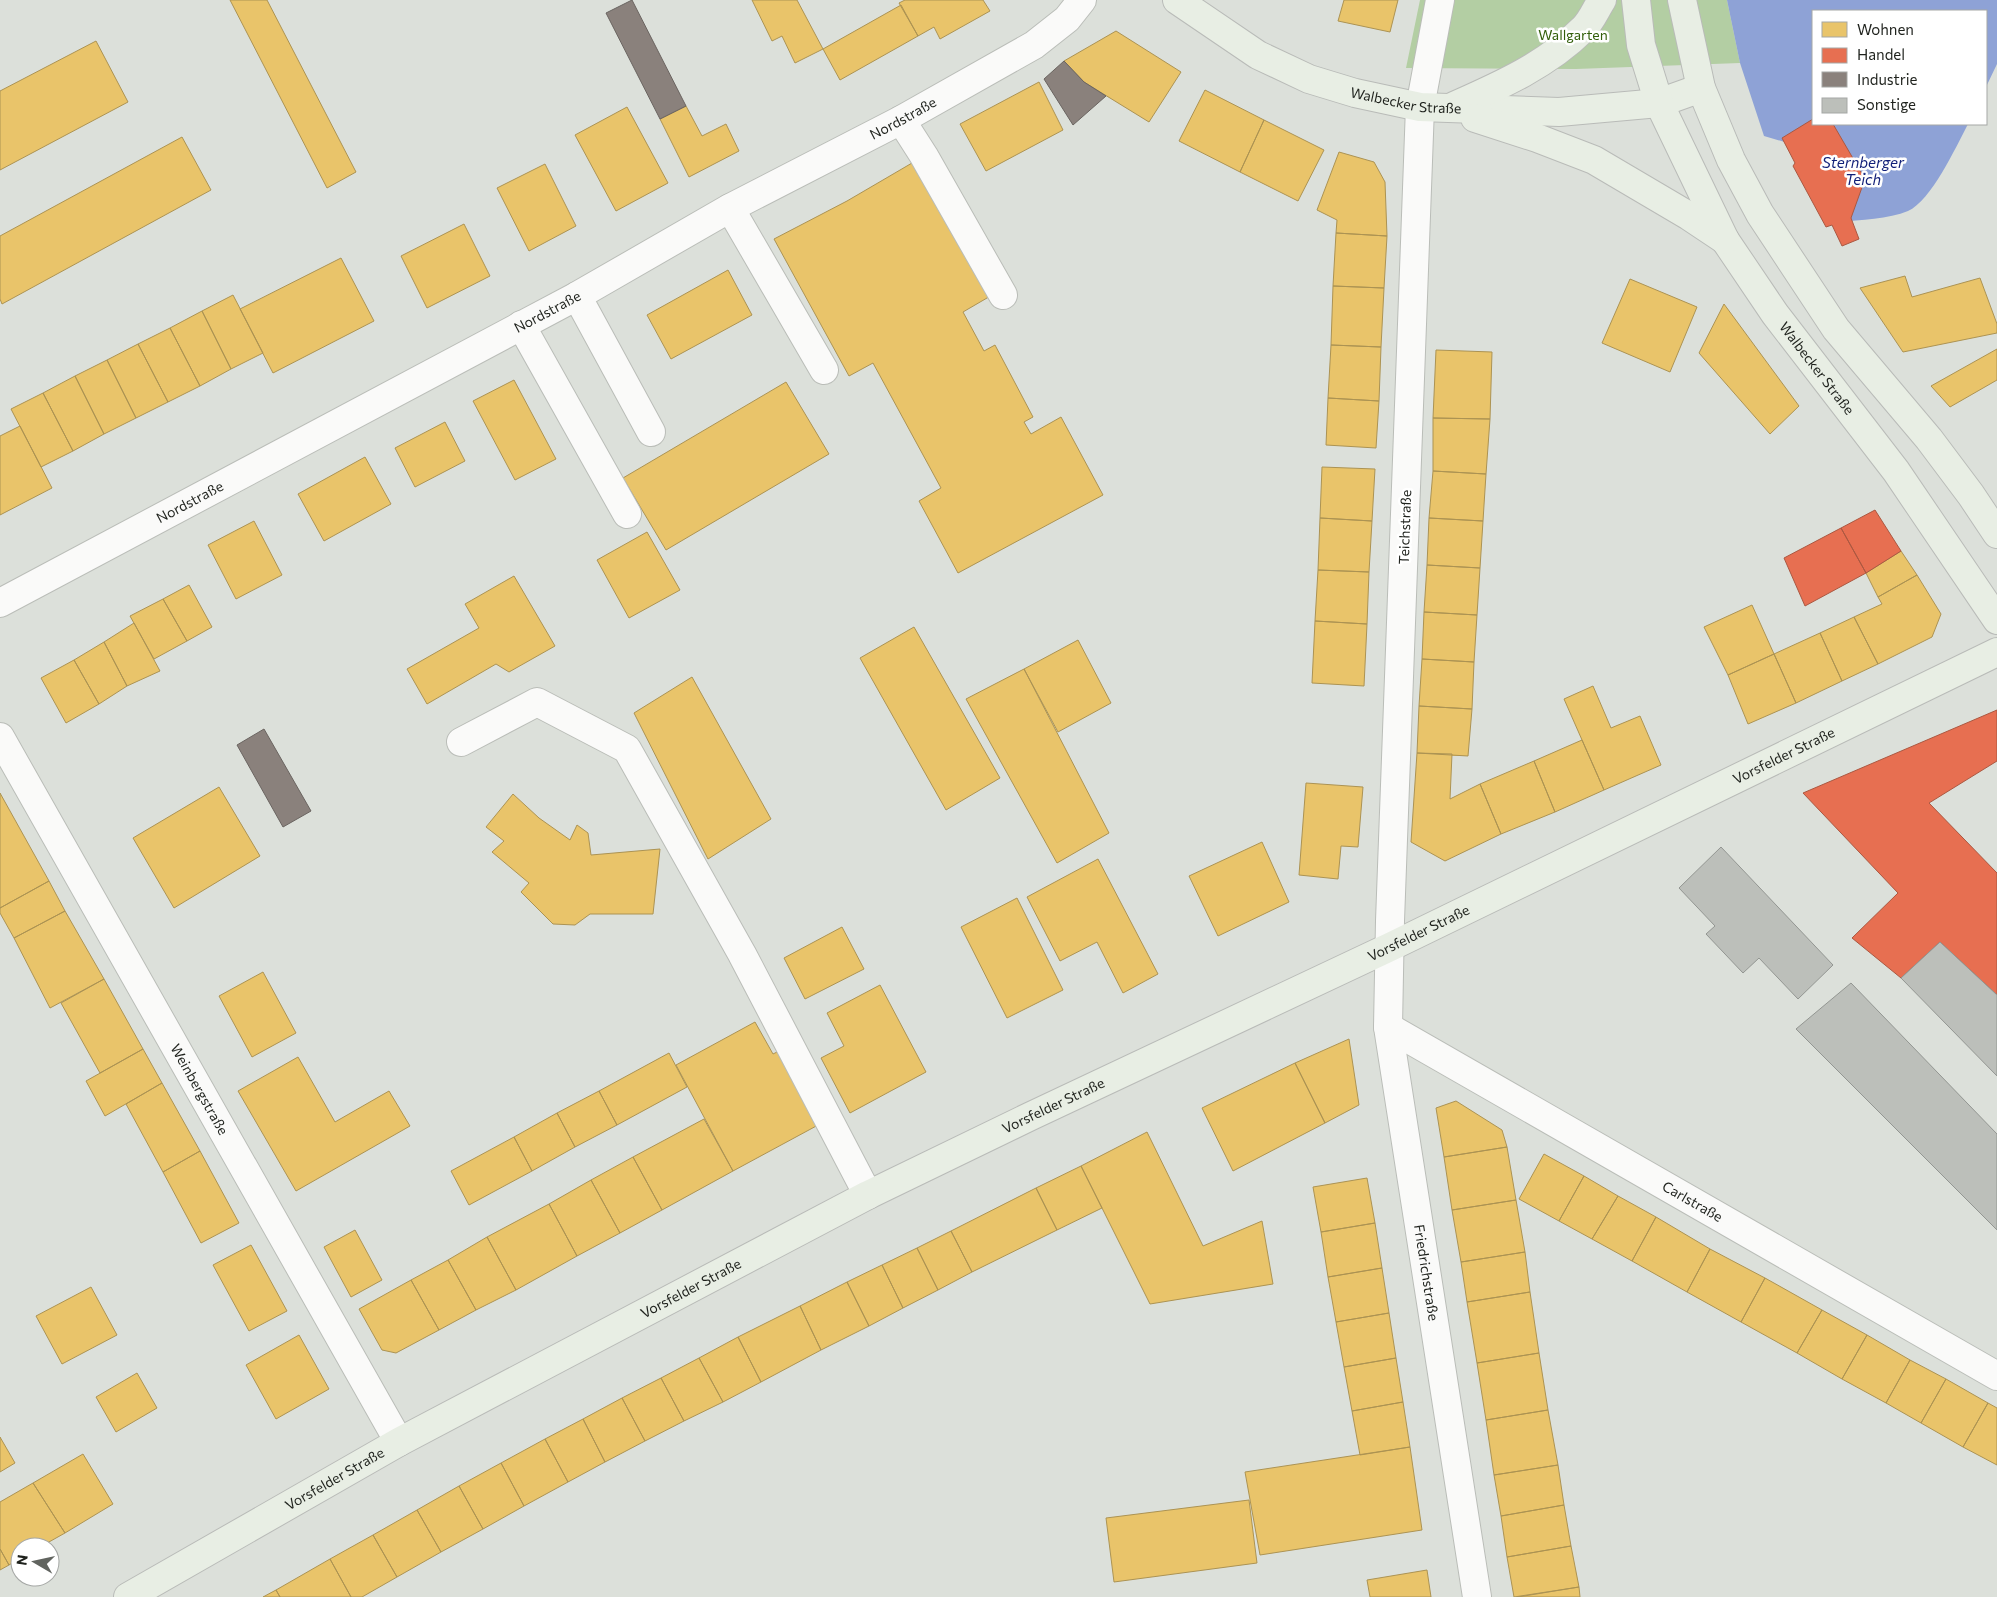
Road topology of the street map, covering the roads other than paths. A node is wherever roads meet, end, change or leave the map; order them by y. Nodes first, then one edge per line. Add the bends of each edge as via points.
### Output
1 (1082, 0) edge
2 (1176, 0) edge
3 (1440, 0) edge
4 (1602, 0) edge
5 (1636, 0) edge
6 (1682, 0) edge
7 (1701, 88) junction
8 (1659, 103) junction
9 (1420, 107) junction
10 (1448, 109) junction
11 (901, 120) junction
12 (730, 208) junction
13 (1725, 240) junction
14 (1003, 295) dead end
15 (577, 296) junction
16 (521, 325) junction
17 (824, 370) dead end
18 (651, 432) dead end
19 (627, 514) dead end
20 (1997, 534) edge
21 (0, 603) edge
22 (1997, 620) edge
23 (1997, 652) edge
24 (0, 737) edge
25 (462, 742) dead end
26 (1390, 947) junction
27 (1388, 1026) junction
28 (868, 1195) junction
29 (1997, 1376) edge
30 (399, 1442) junction
31 (128, 1597) edge
32 (1477, 1597) edge

1 - 11 street, Nordstraße via 1067,19 1034,45
2 - 9 main road, Walbecker Straße via 1258,55 1309,79
3 - 9 street, Teichstraße
4 - 10 main road via 1585,28 1561,48 1510,80
5 - 8 main road via 1641,45
6 - 7 main road
7 - 8 main road, Walbecker Straße
7 - 20 main road via 1735,168 1812,295 1929,439
8 - 10 main road, Walbecker Straße via 1559,112
8 - 13 main road, Walbecker Straße
9 - 10 main road, Walbecker Straße
9 - 26 street, Teichstraße
10 - 13 main road via 1594,160
11 - 12 street, Nordstraße
11 - 14 street
12 - 15 street, Nordstraße
12 - 17 street
13 - 22 main road, Walbecker Straße via 1775,314 1896,471
15 - 16 street, Nordstraße
15 - 18 street
16 - 19 street
16 - 21 street, Nordstraße
23 - 26 main road, Vorsfelder Straße
24 - 30 street, Weinbergstraße
25 - 28 street via 537,702 627,749 742,954
26 - 27 street, Friedrichstraße
26 - 28 main road, Vorsfelder Straße
27 - 29 street, Carlstraße
27 - 32 street, Friedrichstraße
28 - 30 main road, Vorsfelder Straße
30 - 31 main road, Vorsfelder Straße

